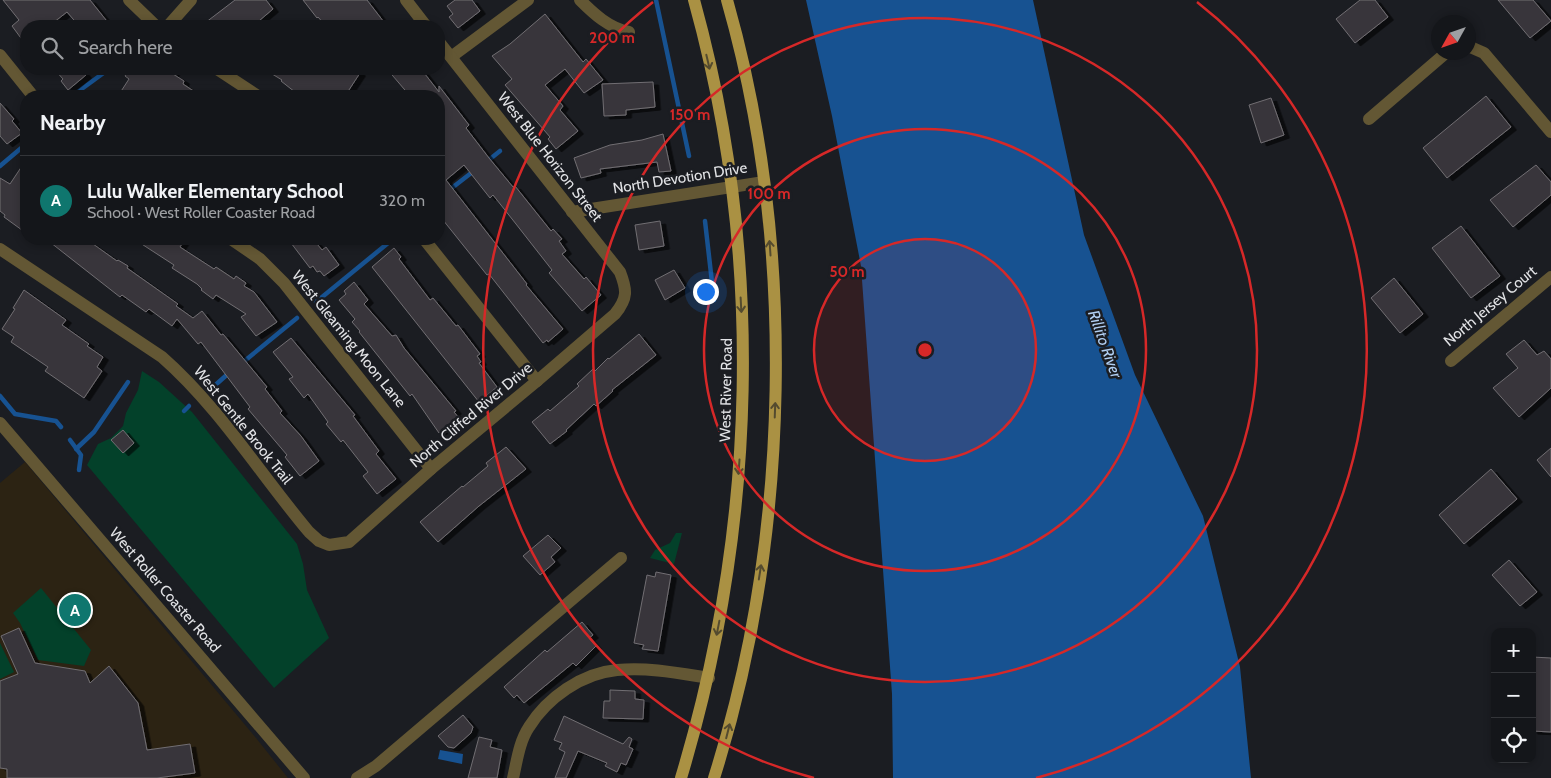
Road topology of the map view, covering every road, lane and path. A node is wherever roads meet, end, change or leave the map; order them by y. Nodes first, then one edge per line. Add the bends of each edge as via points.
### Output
1 (128, 0) edge
2 (191, 0) edge
3 (406, 0) edge
4 (528, 0) edge
5 (580, 0) edge
6 (694, 0) edge
7 (727, 0) edge
8 (150, 20) edge
9 (173, 20) edge
10 (421, 20) edge
11 (629, 32) dead end
12 (445, 50) edge
13 (1476, 50) edge
14 (0, 55) edge
15 (451, 57) junction
16 (1437, 60) edge
17 (226, 75) edge
18 (28, 90) edge
19 (249, 90) edge
20 (1369, 119) dead end
21 (1551, 132) edge
22 (764, 182) junction
23 (731, 187) junction
24 (572, 212) junction
25 (240, 245) edge
26 (429, 245) edge
27 (0, 249) edge
28 (1551, 276) edge
29 (630, 298) joint
30 (1451, 361) dead end
31 (537, 381) junction
32 (0, 422) edge
33 (431, 469) junction
34 (330, 549) joint
35 (621, 558) dead end
36 (709, 678) junction
37 (304, 778) edge
38 (357, 778) edge
39 (513, 778) edge
40 (681, 778) edge
41 (714, 778) edge

1 - 8 street
2 - 9 street
3 - 10 street
4 - 15 street
5 - 11 street via 606,22
6 -> 23 main road, West River Road via 720,114
7 - 22 main road via 753,114
12 - 15 street, West Blue Horizon Street
13 - 21 street via 1489,58
14 - 18 street
15 - 24 street, West Blue Horizon Street
16 - 20 street
17 - 19 street
22 - 23 street, North Devotion Drive
41 -> 22 main road via 734,707 754,610 772,466 774,309
23 - 24 street, North Devotion Drive
23 -> 36 main road, West River Road via 743,332 743,417 731,548
24 - 29 street, West Blue Horizon Street via 620,272
25 - 33 street, West Gleaming Moon Lane via 260,259 284,283
26 - 31 street
27 - 34 street, West Gentle Brook Trail via 162,357 186,378 310,532
28 - 30 street, North Jersey Court
29 - 31 street, North Cliffed River Drive
31 - 33 street, North Cliffed River Drive
32 - 37 street, West Roller Coaster Road
33 - 34 street, North Cliffed River Drive via 354,539
35 - 38 street via 376,766
36 - 39 street via 654,670 617,670 580,681 552,700 528,727 520,745
36 - 40 main road, West River Road

